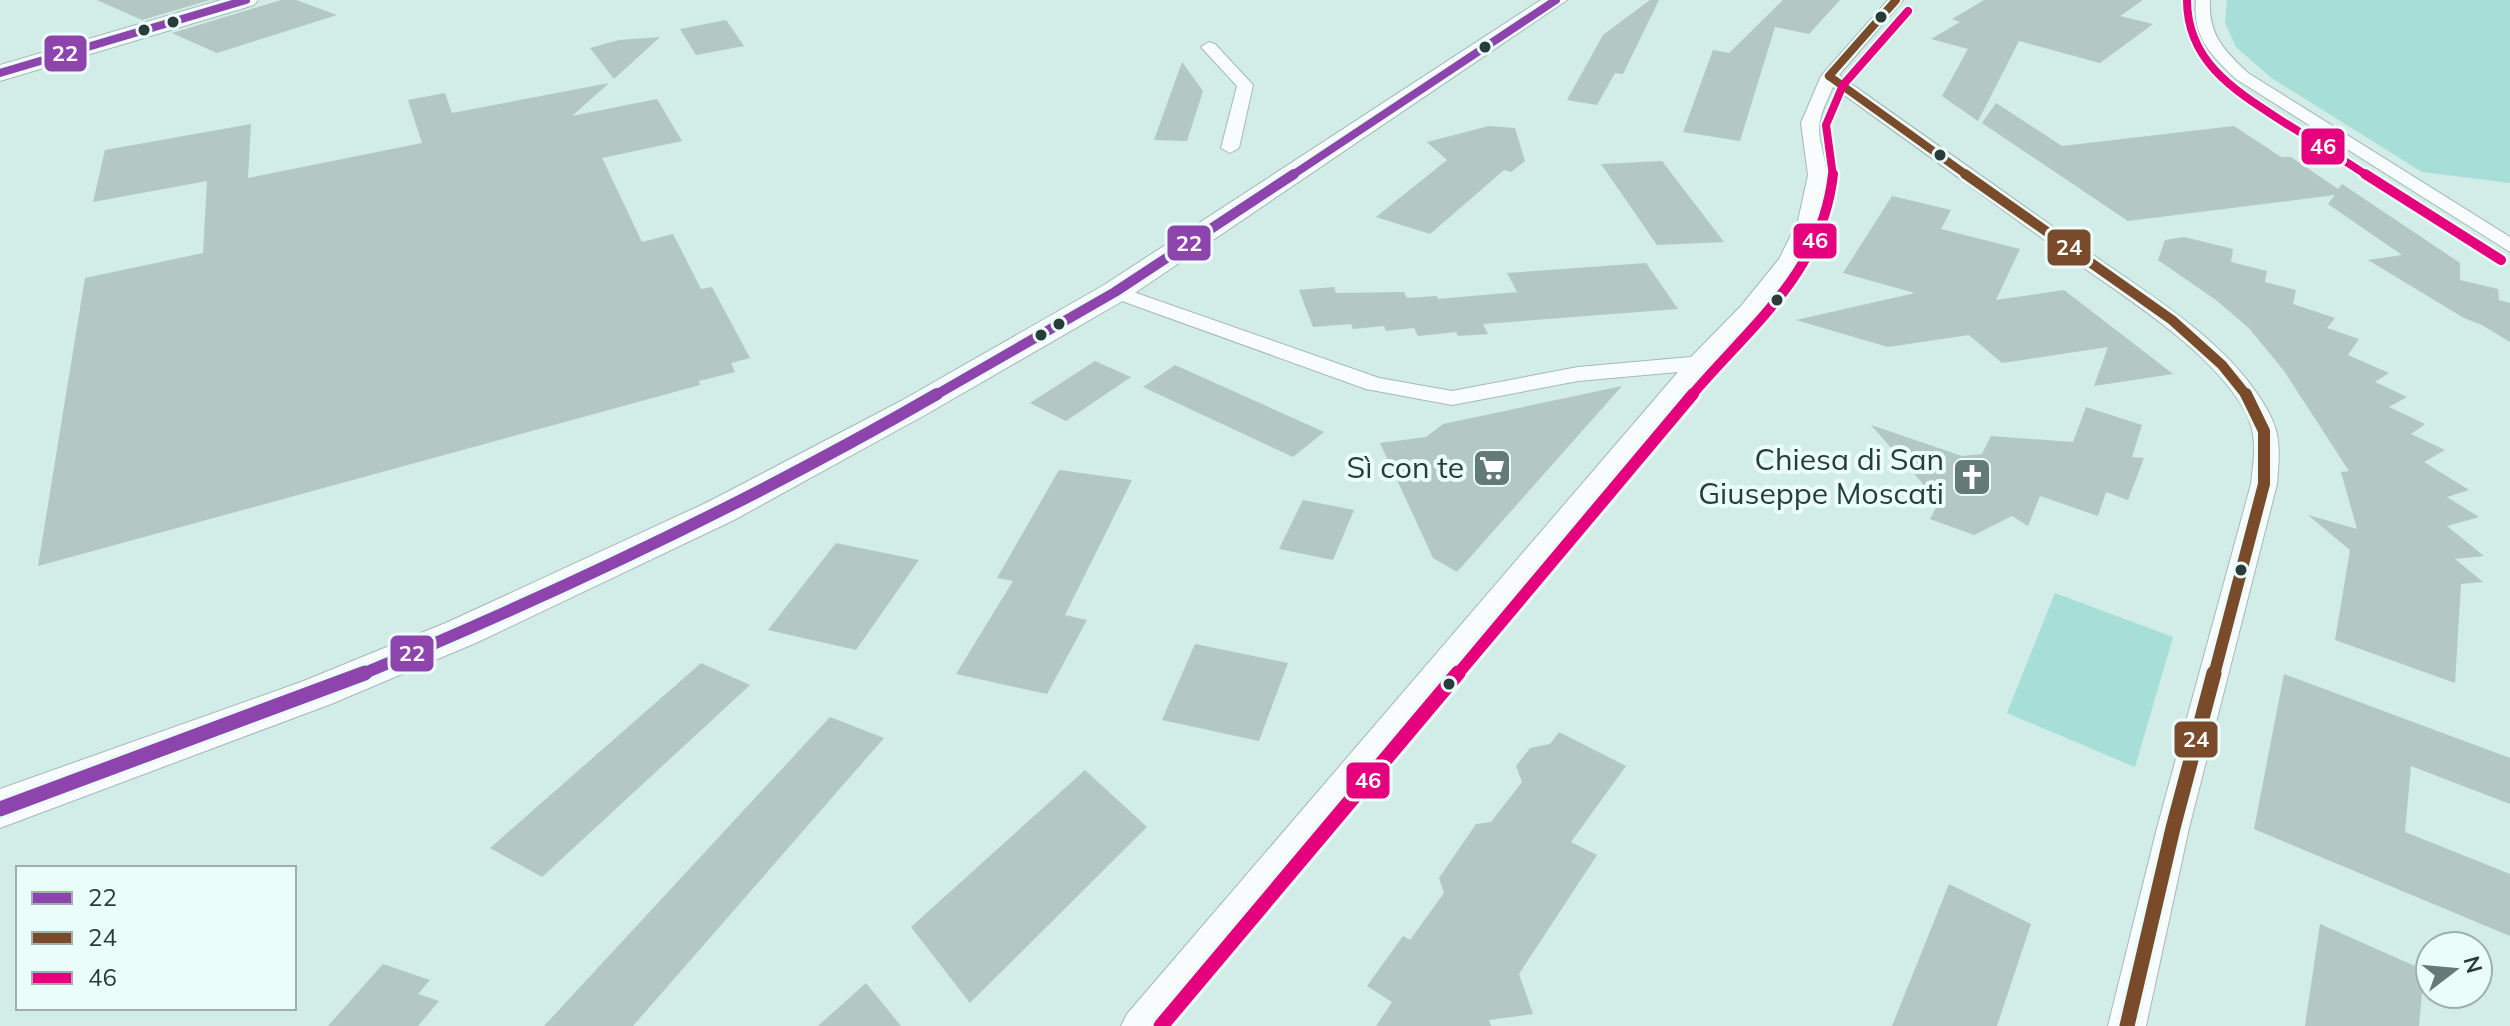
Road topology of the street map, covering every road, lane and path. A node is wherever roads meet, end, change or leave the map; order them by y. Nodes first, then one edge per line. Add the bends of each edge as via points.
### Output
1 (246, 0) edge
2 (1556, 0) edge
3 (1896, 0) edge
4 (2203, 0) edge
5 (1209, 47) dead end
6 (0, 73) edge
7 (1829, 76) junction
8 (1230, 148) dead end
9 (2510, 246) edge
10 (1115, 292) junction
11 (1698, 363) junction
12 (0, 809) edge
13 (1140, 1026) edge
14 (2127, 1026) edge

1 - 6 main road
2 - 10 street
3 - 7 street
4 - 9 street via 2202,27 2209,44 2242,76
5 - 8 street via 1245,85
7 - 11 street via 1810,123 1817,175 1808,221 1788,260 1749,311
7 - 14 street via 2174,323 2254,408 2268,444 2264,484
10 - 11 street via 1374,384 1452,398 1578,374
10 - 12 street via 721,511 477,626 316,693
11 - 13 street

